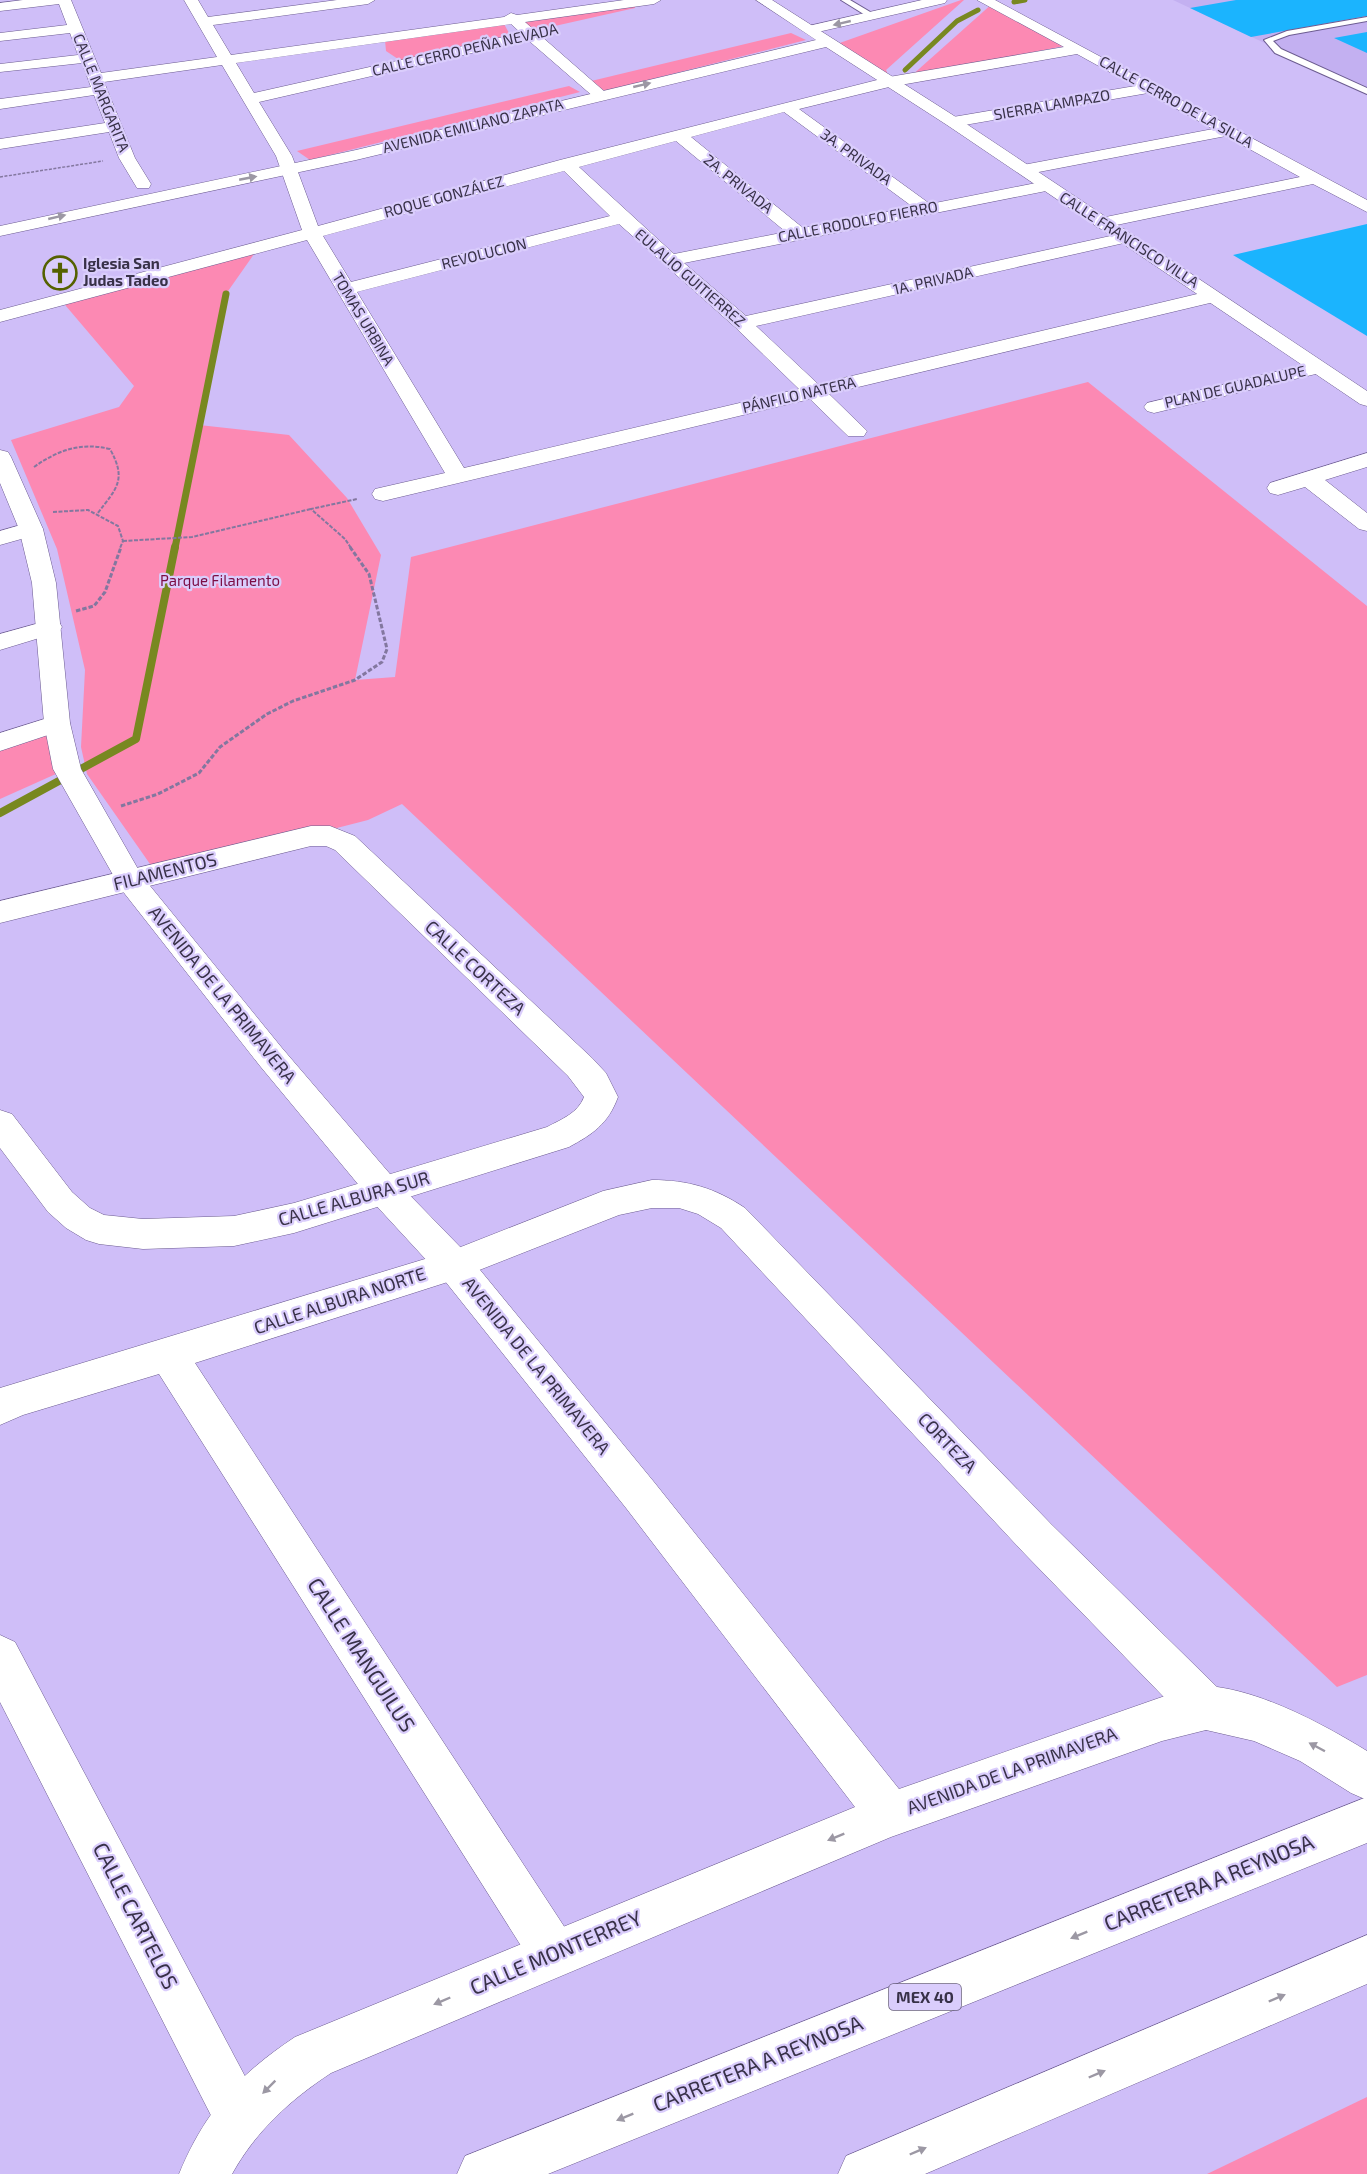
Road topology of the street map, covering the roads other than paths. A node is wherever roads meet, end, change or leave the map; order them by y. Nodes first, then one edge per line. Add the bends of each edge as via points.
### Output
1 (83, 0) edge
2 (191, 0) edge
3 (368, 0) edge
4 (654, 0) edge
5 (763, 0) edge
6 (845, 0) edge
7 (940, 0) edge
8 (984, 0) edge
9 (62, 1) edge
10 (670, 3) dead end
11 (498, 6) dead end
12 (0, 7) edge
13 (873, 16) junction
14 (512, 18) junction
15 (1367, 19) edge
16 (204, 22) junction
17 (75, 28) junction
18 (809, 30) junction
19 (531, 35) junction
20 (0, 37) edge
21 (827, 42) junction
22 (1079, 49) junction
23 (88, 58) junction
24 (226, 60) junction
25 (0, 68) edge
26 (889, 82) junction
27 (586, 83) junction
28 (98, 84) junction
29 (562, 88) dead end
30 (1150, 88) junction
31 (1367, 91) edge
32 (539, 94) dead end
33 (600, 95) junction
34 (250, 99) junction
35 (0, 104) edge
36 (787, 107) junction
37 (953, 122) junction
38 (115, 126) junction
39 (1229, 131) junction
40 (678, 135) junction
41 (0, 144) edge
42 (286, 163) junction
43 (566, 164) junction
44 (1023, 170) junction
45 (1314, 179) junction
46 (143, 184) junction
47 (1046, 186) junction
48 (1367, 207) edge
49 (925, 208) junction
50 (0, 217) edge
51 (622, 218) junction
52 (1102, 223) junction
53 (0, 231) edge
54 (312, 233) junction
55 (798, 233) junction
56 (1124, 238) junction
57 (670, 260) junction
58 (346, 290) junction
59 (1214, 296) junction
60 (0, 316) edge
61 (742, 323) junction
62 (1317, 368) junction
63 (814, 392) junction
64 (1367, 400) edge
65 (1154, 407) dead end
66 (856, 431) dead end
67 (1367, 460) edge
68 (5, 468) edge
69 (457, 474) junction
70 (1308, 478) junction
71 (1278, 488) dead end
72 (383, 494) road end
73 (29, 523) junction
74 (1367, 524) edge
75 (0, 538) edge
76 (50, 622) junction
77 (0, 642) edge
78 (57, 723) junction
79 (0, 742) edge
80 (330, 836) joint
81 (131, 882) junction
82 (0, 912) edge
83 (597, 1112) joint
84 (0, 1123) edge
85 (679, 1194) joint
86 (392, 1199) junction
87 (446, 1258) junction
88 (168, 1355) junction
89 (0, 1407) edge
90 (0, 1657) edge
91 (1206, 1708) junction
92 (1367, 1777) edge
93 (890, 1815) junction
94 (1367, 1820) edge
95 (554, 1954) junction
96 (1367, 1959) edge
97 (239, 2117) junction
98 (205, 2174) edge
99 (483, 2174) edge
100 (864, 2174) edge

1 - 9 street
2 - 16 street, TOMAS URBINA
3 - 16 street
4 - 14 street
5 - 18 street, CALLE FRANCISCO VILLA
6 - 13 lane
7 - 13 street, AVENIDA EMILIANO ZAPATA
7 - 21 street, AVENIDA EMILIANO ZAPATA via 902,19
8 - 22 street, CALLE CERRO DE LA SILLA
9 - 12 street
9 - 17 street, CALLE MARGARITA
10 - 19 street, CALLE CERRO PEÑA NEVADA
11 - 14 street
13 -> 18 street, AVENIDA EMILIANO ZAPATA
14 - 19 street
14 - 24 street
15 - 31 lane via 1281,34 1268,40 1278,51
16 - 24 street, TOMAS URBINA
17 - 20 street
17 - 23 street, CALLE MARGARITA
18 - 21 street, CALLE FRANCISCO VILLA
18 - 27 street, AVENIDA EMILIANO ZAPATA
19 - 27 street
19 - 34 street, CALLE CERRO PEÑA NEVADA
21 - 26 street, CALLE FRANCISCO VILLA
33 -> 21 street, AVENIDA EMILIANO ZAPATA
22 - 26 street, ROQUE GONZÁLEZ
22 - 30 street, CALLE CERRO DE LA SILLA
23 - 25 street
23 - 28 street, CALLE MARGARITA
24 - 28 street
24 - 34 street, TOMAS URBINA
26 - 36 street, ROQUE GONZÁLEZ
26 - 37 street, CALLE FRANCISCO VILLA
27 - 29 street, AVENIDA EMILIANO ZAPATA
27 - 33 street
28 - 35 street
28 - 38 street, CALLE MARGARITA
30 - 37 street, SIERRA LAMPAZO
30 - 39 street, CALLE CERRO DE LA SILLA
32 - 42 street, AVENIDA EMILIANO ZAPATA
33 - 42 street, AVENIDA EMILIANO ZAPATA
34 - 42 street, TOMAS URBINA
36 - 40 street, ROQUE GONZÁLEZ
36 - 49 street, 3A. PRIVADA
37 - 44 street, CALLE FRANCISCO VILLA
38 - 41 street
38 - 46 street, CALLE MARGARITA via 127,158
39 - 44 street
39 - 45 street, CALLE CERRO DE LA SILLA
40 - 43 street, ROQUE GONZÁLEZ
40 - 55 street, 2A. PRIVADA
42 - 46 street, AVENIDA EMILIANO ZAPATA
53 -> 42 street, AVENIDA EMILIANO ZAPATA
42 - 54 street, TOMAS URBINA
43 - 51 street, EULALIO GUITIERREZ
43 - 54 street, ROQUE GONZÁLEZ
44 - 47 street, CALLE FRANCISCO VILLA
45 - 48 street, CALLE CERRO DE LA SILLA
45 - 52 street
46 - 50 street, AVENIDA EMILIANO ZAPATA
47 - 49 street, CALLE RODOLFO FIERRO
47 - 52 street, CALLE FRANCISCO VILLA
49 - 55 street, CALLE RODOLFO FIERRO
51 - 57 street, EULALIO GUITIERREZ
51 - 58 street, REVOLUCION
52 - 56 street, CALLE FRANCISCO VILLA
54 - 58 street, TOMAS URBINA
54 - 60 street, ROQUE GONZÁLEZ
55 - 57 street, CALLE RODOLFO FIERRO
56 - 59 street, CALLE FRANCISCO VILLA
56 - 61 street, 1A. PRIVADA
57 - 61 street, EULALIO GUITIERREZ
58 - 69 street, TOMAS URBINA
59 - 62 street, CALLE FRANCISCO VILLA
59 - 63 street, PÁNFILO NATERA
61 - 63 street, EULALIO GUITIERREZ
62 - 64 street, CALLE FRANCISCO VILLA
62 - 65 street, PLAN DE GUADALUPE
63 - 66 street, EULALIO GUITIERREZ
63 - 69 street, PÁNFILO NATERA
67 - 70 street
68 - 73 street, AVENIDA DE LA PRIMAVERA
69 - 72 street, PÁNFILO NATERA
70 - 71 street
70 - 74 street
73 - 75 street
73 - 76 street, AVENIDA DE LA PRIMAVERA
76 - 77 street
76 - 78 street, AVENIDA DE LA PRIMAVERA
78 - 79 street
78 - 81 street, AVENIDA DE LA PRIMAVERA via 67,769
80 - 81 street, FILAMENTOS via 281,842
80 - 83 street, CALLE CORTEZA via 345,843 580,1067 602,1097
81 - 82 street, FILAMENTOS
81 - 86 street, AVENIDA DE LA PRIMAVERA via 271,1057
83 - 86 street, CALLE ALBURA SUR via 583,1125 557,1137
84 - 86 street, CALLE ALBURA SUR via 60,1202 99,1229 164,1234 234,1231
85 - 87 street, CALLE ALBURA NORTE via 652,1194 615,1202
85 - 91 street, CORTEZA via 708,1202 733,1218 1037,1538
86 - 87 street, AVENIDA DE LA PRIMAVERA
87 - 88 street, CALLE ALBURA NORTE
87 - 93 street, AVENIDA DE LA PRIMAVERA via 640,1495
88 - 89 street, CALLE ALBURA NORTE
88 - 95 street, CALLE MANGUILUS
90 - 97 street, CALLE CARTELOS
92 -> 91 street, AVENIDA DE LA PRIMAVERA via 1306,1741 1255,1719
91 - 93 street, AVENIDA DE LA PRIMAVERA via 1093,1741
93 -> 95 street, CALLE MONTERREY
94 -> 99 street, CARRETERA A REYNOSA / MEX 40
95 -> 97 street, CALLE MONTERREY via 313,2055 279,2076
100 -> 96 street
97 - 98 street

